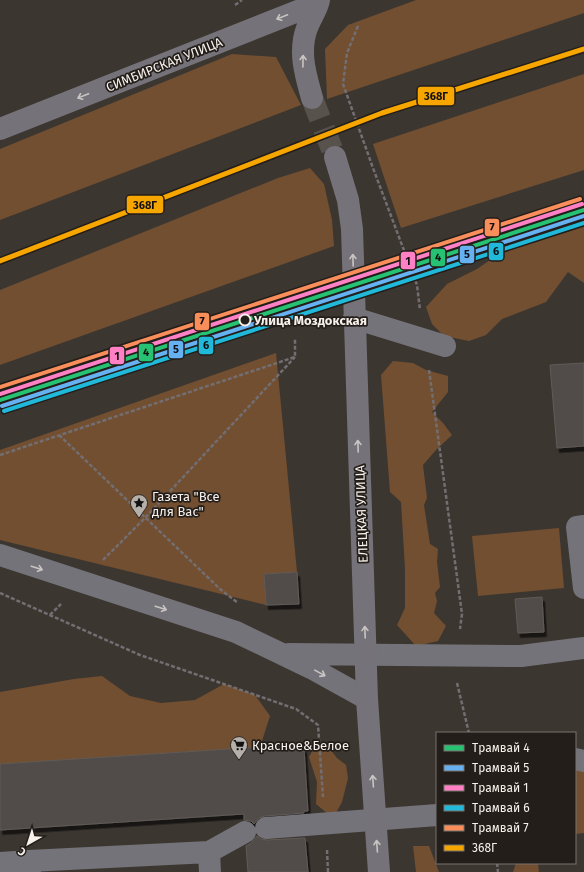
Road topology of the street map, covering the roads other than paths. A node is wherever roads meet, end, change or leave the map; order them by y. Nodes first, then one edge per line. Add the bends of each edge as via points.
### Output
1 (322, 1) edge
2 (312, 98) tunnel mouth
3 (0, 129) edge
4 (335, 157) tunnel mouth
5 (354, 318) junction
6 (445, 346) dead end
7 (584, 526) edge
8 (0, 555) edge
9 (584, 588) edge
10 (584, 648) edge
11 (282, 654) junction
12 (366, 655) junction
13 (367, 699) junction
14 (436, 815) edge
15 (376, 820) junction
16 (266, 828) dead end
17 (245, 832) dead end
18 (210, 862) edge
19 (0, 863) edge
20 (30, 867) edge
21 (379, 872) edge

2 -> 1 main road via 303,66 304,46 306,30
1 -> 3 main road, СИМБИРСКАЯ УЛИЦА
5 -> 4 main road, ЕЛЕЦКАЯ УЛИЦА via 352,230 348,200
5 - 6 street
12 -> 5 main road, ЕЛЕЦКАЯ УЛИЦА
7 - 9 street via 577,527
8 -> 11 street via 236,632
10 - 12 street via 521,656
11 - 12 street
11 -> 13 street
12 - 13 main road, ЕЛЕЦКАЯ УЛИЦА
15 -> 13 main road, ЕЛЕЦКАЯ УЛИЦА
14 - 15 street
15 - 16 street
21 -> 15 main road, ЕЛЕЦКАЯ УЛИЦА
17 - 18 street
18 - 20 street
19 - 20 street

